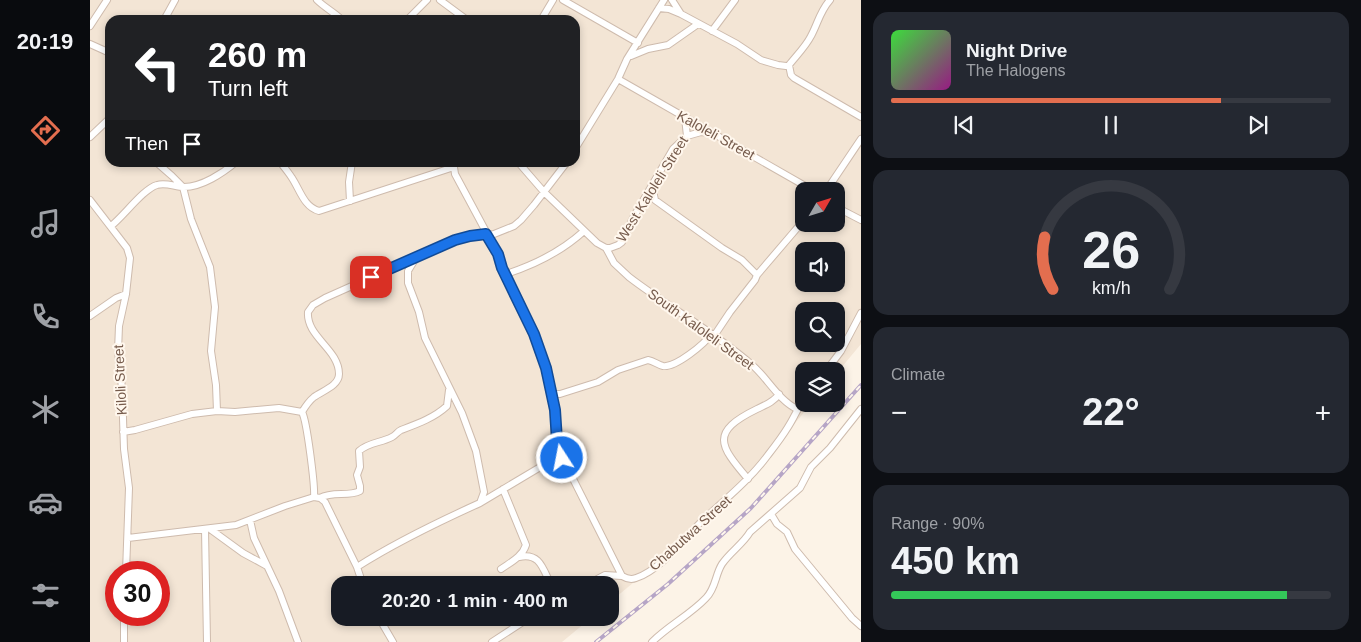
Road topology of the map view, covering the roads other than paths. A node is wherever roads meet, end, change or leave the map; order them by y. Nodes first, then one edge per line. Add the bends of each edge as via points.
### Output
1 (107, 0) edge
2 (175, 0) edge
3 (317, 0) edge
4 (427, 0) edge
5 (440, 0) edge
6 (553, 0) edge
7 (563, 0) edge
8 (664, 0) edge
9 (672, 0) edge
10 (735, 0) edge
11 (830, 0) edge
12 (659, 8) junction
13 (167, 13) edge
14 (681, 14) junction
15 (336, 15) edge
16 (412, 15) edge
17 (460, 15) edge
18 (544, 15) edge
19 (698, 24) junction
20 (90, 26) edge
21 (712, 31) junction
22 (638, 43) junction
23 (90, 44) edge
24 (105, 51) edge
25 (629, 56) junction
26 (789, 65) junction
27 (618, 79) junction
28 (861, 117) edge
29 (685, 118) junction
30 (105, 123) edge
31 (710, 133) junction
32 (687, 136) junction
33 (90, 137) edge
34 (861, 139) edge
35 (580, 142) edge
36 (162, 167) edge
37 (229, 167) edge
38 (284, 167) edge
39 (351, 167) edge
40 (448, 167) edge
41 (454, 167) edge
42 (522, 167) edge
43 (562, 167) edge
44 (798, 182) edge
45 (832, 182) edge
46 (652, 186) junction
47 (183, 187) junction
48 (544, 192) junction
49 (90, 200) edge
50 (350, 200) junction
51 (655, 200) junction
52 (641, 204) junction
53 (845, 212) edge
54 (861, 220) edge
55 (111, 226) junction
56 (584, 231) junction
57 (795, 231) edge
58 (486, 234) junction
59 (606, 248) junction
60 (418, 257) junction
61 (506, 274) junction
62 (757, 275) junction
63 (126, 294) junction
64 (861, 313) edge
65 (90, 316) edge
66 (712, 335) junction
67 (833, 362) edge
68 (449, 389) junction
69 (552, 394) junction
70 (779, 394) junction
71 (795, 408) edge
72 (861, 409) edge
73 (217, 411) junction
74 (302, 412) junction
75 (796, 412) edge
76 (123, 432) junction
77 (562, 458) junction
78 (748, 479) junction
79 (503, 489) junction
80 (317, 498) junction
81 (480, 503) junction
82 (771, 514) junction
83 (250, 520) junction
84 (208, 529) junction
85 (128, 538) junction
86 (518, 558) junction
87 (127, 561) edge
88 (267, 566) junction
89 (357, 566) junction
90 (501, 569) dead end
91 (360, 576) edge
92 (546, 576) edge
93 (603, 576) edge
94 (622, 576) junction
95 (124, 626) edge
96 (384, 626) edge
97 (517, 626) edge
98 (861, 626) edge
99 (124, 642) edge
100 (206, 642) edge
101 (298, 642) edge
102 (393, 642) edge
103 (492, 642) edge
104 (652, 642) edge

1 - 20 street
2 - 13 street
3 - 15 street
4 - 16 street
5 - 17 street
6 - 18 street
7 - 22 street
8 - 12 street
9 - 14 street
10 - 21 street
11 - 26 street via 819,15 805,46
12 - 14 street
12 - 22 street
14 - 19 street
19 - 21 street
19 - 25 street via 668,45
21 - 26 street via 767,62
22 - 25 street
23 - 24 street
25 - 27 street
26 - 28 street via 794,78
27 - 29 street, Kaloleli Street
27 - 35 street
29 - 31 street, Kaloleli Street
29 - 32 street, West Kaloleli Street
30 - 33 street
31 - 32 street
31 - 44 street, Kaloleli Street
32 - 46 street, West Kaloleli Street via 673,149
34 - 45 street
36 - 47 street
37 - 47 street via 214,178
38 - 50 street via 305,201 314,209
39 - 50 street
40 - 50 street
41 - 58 street
42 - 48 street, West Kaloleli Street
43 - 48 street
46 - 51 street
46 - 52 street, West Kaloleli Street
47 - 55 street via 157,185
47 - 73 street via 213,278 211,351
48 - 56 street, West Kaloleli Street
48 - 58 street via 514,226
49 - 55 street, Kiloli Street
51 - 52 street
51 - 62 street via 742,260
52 - 59 street, West Kaloleli Street via 622,242
53 - 54 street
55 - 63 street, Kiloli Street via 130,258
56 - 59 street, West Kaloleli Street
56 - 61 street via 554,253
57 - 62 street
58 - 60 street via 455,240
58 - 61 street
59 - 66 street, South Kaloleli Street via 614,263 629,277
60 - 68 street via 408,271 408,283 425,338
60 - 74 street via 325,298 309,309 309,322 330,351 339,375 336,382 314,398
61 - 69 street via 534,334
62 - 66 street
63 - 65 street
63 - 76 street, Kiloli Street via 118,337
64 - 67 street
66 - 69 street via 672,365 663,366 648,360 618,370 598,382
66 - 70 street, South Kaloleli Street via 752,365
68 - 80 street via 448,403 443,409 360,451 360,491
68 - 81 street via 476,451 484,492
69 - 77 street
70 - 71 street, South Kaloleli Street
70 - 78 street via 741,417 724,436 726,450
72 - 82 street via 811,466 800,488
73 - 74 street via 279,408
73 - 76 street via 192,414
74 - 80 street
75 - 78 street, Chabutwa Street via 767,457
76 - 85 street, Kiloli Street via 129,488
77 - 79 street via 547,463
77 - 94 street
78 - 94 street, Chabutwa Street via 645,574 635,579
79 - 81 street
79 - 86 street via 526,545
80 - 83 street
80 - 89 street via 325,502
81 - 89 street via 449,516
82 - 98 street via 795,549
82 - 104 street via 723,562 708,597
83 - 84 street
83 - 88 street
84 - 85 street
84 - 88 street
84 - 100 street
85 - 87 street, Kiloli Street
86 - 90 street
86 - 92 street via 530,555 536,558
88 - 101 street
89 - 91 street
93 - 94 street
95 - 99 street
96 - 102 street
97 - 103 street

